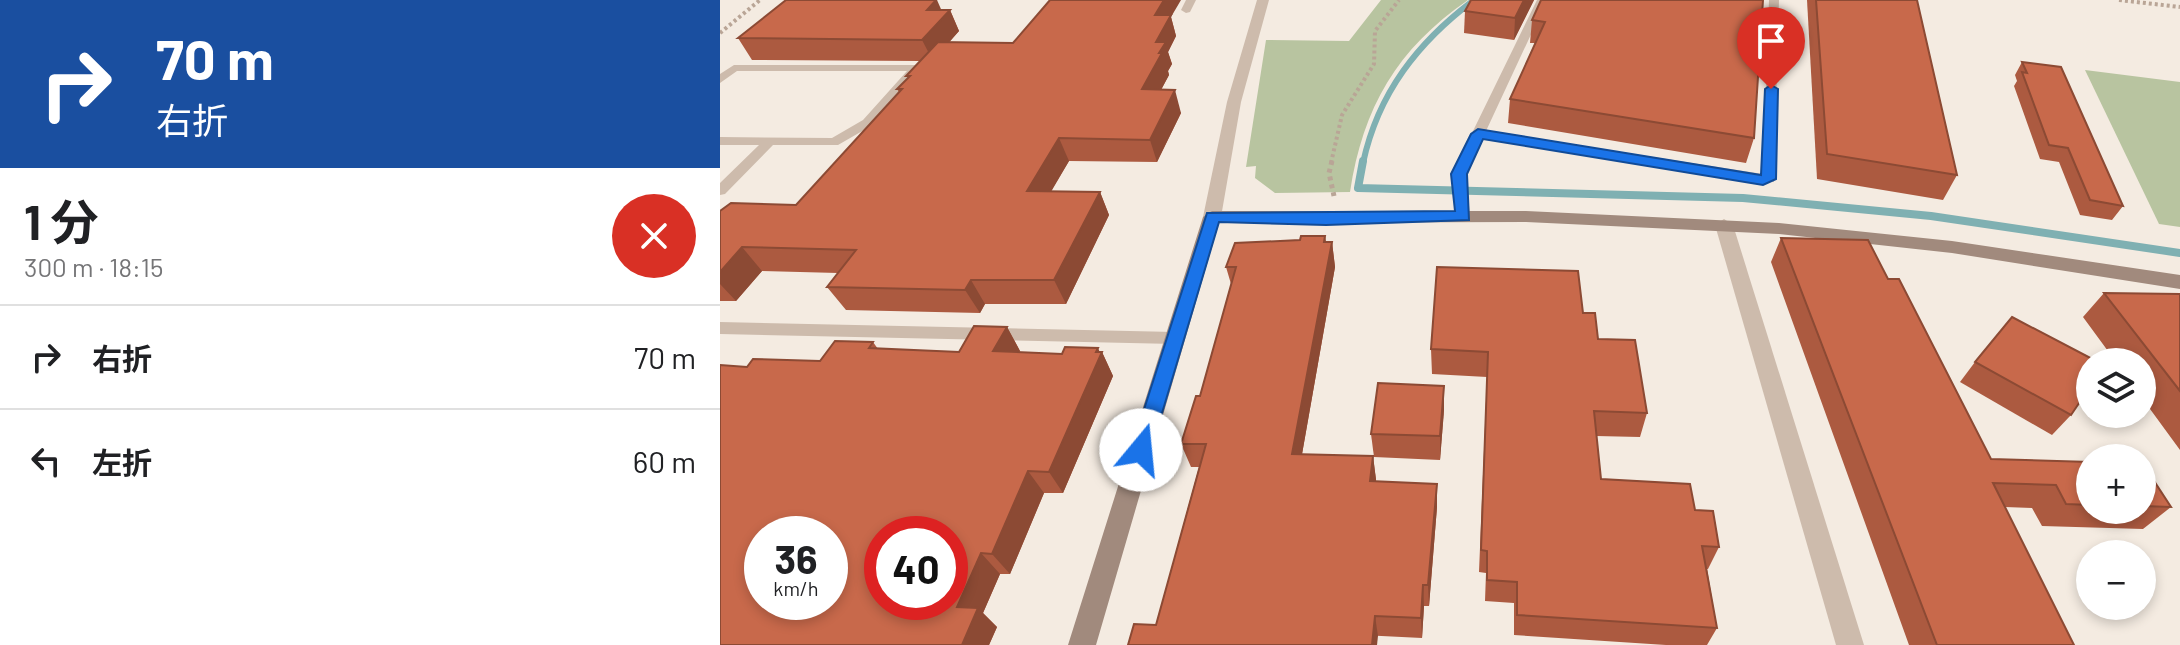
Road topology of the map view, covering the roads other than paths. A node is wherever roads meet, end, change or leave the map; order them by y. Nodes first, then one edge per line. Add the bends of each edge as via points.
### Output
1 (1263, 0) edge
2 (1542, 0) edge
3 (1774, 0) edge
4 (720, 80) edge
5 (1478, 134) junction
6 (720, 141) edge
7 (769, 142) junction
8 (720, 191) edge
9 (1463, 216) junction
10 (1212, 217) junction
11 (1724, 225) junction
12 (2180, 282) edge
13 (720, 328) edge
14 (1175, 338) junction
15 (1082, 645) edge
16 (1850, 645) edge

1 - 10 street via 1234,102
2 - 5 lane
3 - 5 lane via 1769,179
4 - 7 lane via 734,68 916,68 867,123 834,142
5 - 9 lane via 1459,174
6 - 7 lane
7 - 8 lane
9 - 10 street
9 - 11 street
10 - 14 street
11 - 12 street via 2052,260
11 - 16 street
13 - 14 lane
14 - 15 street

